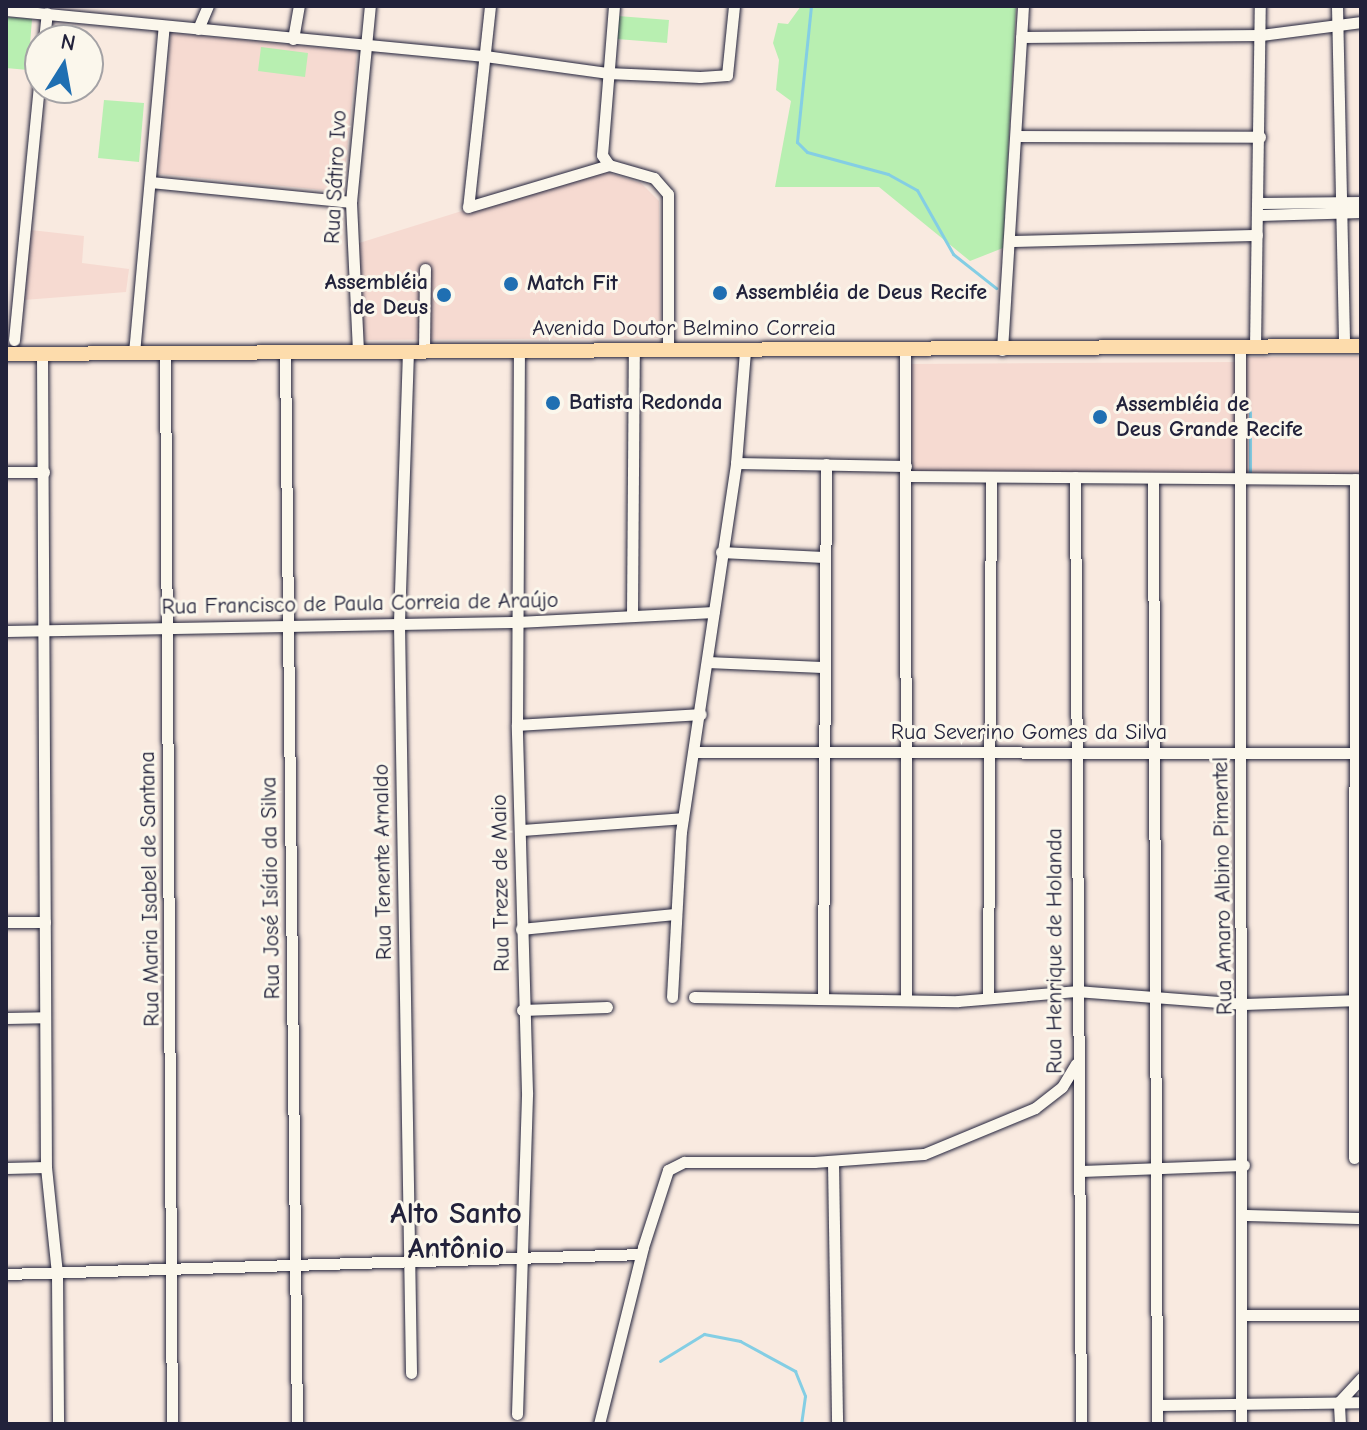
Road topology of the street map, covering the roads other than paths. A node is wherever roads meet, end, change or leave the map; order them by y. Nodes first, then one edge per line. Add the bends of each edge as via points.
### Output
1 (208, 6) edge
2 (299, 6) edge
3 (370, 6) edge
4 (490, 6) edge
5 (614, 6) edge
6 (734, 6) edge
7 (1023, 6) edge
8 (1260, 6) edge
9 (1337, 6) edge
10 (6, 10) edge
11 (83, 11) edge
12 (47, 13) junction
13 (1361, 22) edge
14 (46, 24) edge
15 (1337, 25) junction
16 (164, 26) junction
17 (198, 29) junction
18 (1261, 35) junction
19 (1021, 37) junction
20 (293, 39) junction
21 (366, 45) junction
22 (485, 56) junction
23 (607, 73) junction
24 (37, 104) edge
25 (1016, 136) junction
26 (1260, 137) junction
27 (609, 165) junction
28 (151, 182) junction
29 (351, 202) junction
30 (1361, 202) edge
31 (1342, 207) junction
32 (1260, 209) junction
33 (1361, 212) edge
34 (1257, 235) junction
35 (1009, 241) junction
36 (425, 269) dead end
37 (6, 329) edge
38 (1361, 346) edge
39 (1344, 347) junction
40 (1247, 348) junction
41 (12, 349) edge
42 (1002, 350) junction
43 (358, 351) junction
44 (408, 351) junction
45 (424, 351) junction
46 (519, 351) junction
47 (634, 351) junction
48 (668, 351) junction
49 (905, 351) junction
50 (285, 352) junction
51 (745, 352) junction
52 (134, 353) junction
53 (165, 353) junction
54 (42, 354) junction
55 (736, 463) junction
56 (826, 464) junction
57 (906, 471) junction
58 (6, 472) edge
59 (44, 472) junction
60 (1075, 477) junction
61 (1153, 478) junction
62 (991, 479) junction
63 (1358, 479) edge
64 (1241, 481) junction
65 (721, 552) junction
66 (823, 557) junction
67 (714, 612) junction
68 (632, 616) junction
69 (517, 622) junction
70 (399, 624) junction
71 (288, 626) junction
72 (167, 629) junction
73 (6, 631) edge
74 (45, 631) junction
75 (707, 662) junction
76 (822, 667) junction
77 (701, 714) junction
78 (517, 725) junction
79 (696, 752) junction
80 (908, 752) junction
81 (1242, 752) junction
82 (987, 753) junction
83 (1074, 753) junction
84 (1359, 753) edge
85 (825, 754) junction
86 (1156, 755) junction
87 (683, 818) junction
88 (521, 830) junction
89 (674, 914) junction
90 (6, 922) edge
91 (45, 922) junction
92 (521, 929) junction
93 (1076, 991) junction
94 (823, 996) junction
95 (672, 997) dead end
96 (694, 997) dead end
97 (906, 998) junction
98 (988, 998) junction
99 (1159, 999) junction
100 (1358, 1000) edge
101 (1244, 1004) junction
102 (607, 1007) dead end
103 (522, 1010) junction
104 (45, 1017) junction
105 (6, 1018) edge
106 (1076, 1063) junction
107 (1354, 1158) dead end
108 (833, 1162) junction
109 (1244, 1165) junction
110 (1157, 1166) junction
111 (46, 1167) junction
112 (6, 1168) edge
113 (1080, 1171) junction
114 (1243, 1215) junction
115 (1361, 1218) edge
116 (641, 1254) junction
117 (523, 1258) junction
118 (406, 1262) junction
119 (295, 1265) junction
120 (169, 1269) junction
121 (6, 1274) edge
122 (57, 1274) junction
123 (1243, 1315) junction
124 (1361, 1315) edge
125 (411, 1373) dead end
126 (1361, 1378) edge
127 (1240, 1402) junction
128 (1339, 1402) junction
129 (1361, 1402) edge
130 (1157, 1405) junction
131 (517, 1414) dead end
132 (58, 1424) edge
133 (172, 1424) edge
134 (297, 1424) edge
135 (599, 1424) edge
136 (837, 1424) edge
137 (1081, 1424) edge
138 (1157, 1424) edge
139 (1241, 1424) edge
140 (1340, 1424) edge

1 - 17 street
2 - 20 street
3 - 21 street, Rua Sátiro Ivo
4 - 22 street
5 - 23 street
6 - 23 street via 727,75
7 - 19 street
8 - 18 street, Rua Amaro Albino Pimentel
9 - 15 street
10 - 12 street
11 - 12 street
11 - 16 street
12 - 14 street
13 - 15 street
15 - 18 street
15 - 31 street
16 - 17 street
16 - 28 street
17 - 20 street
18 - 19 street
18 - 26 street, Rua Amaro Albino Pimentel
19 - 25 street
20 - 21 street
21 - 22 street
21 - 29 street, Rua Sátiro Ivo
22 - 23 street
22 - 27 street via 468,207
23 - 27 street via 602,155
24 - 41 street
25 - 26 street
25 - 35 street
26 - 32 street, Rua Amaro Albino Pimentel
27 - 48 street via 654,178 668,194
28 - 29 street
28 - 52 street
29 - 43 street, Rua Sátiro Ivo
30 - 31 street
31 - 32 street
31 - 33 street
31 - 39 street
32 - 34 street, Rua Amaro Albino Pimentel
34 - 35 street
34 - 40 street, Rua Amaro Albino Pimentel
35 - 42 street
36 - 45 street
37 - 41 street
38 - 39 main road, Avenida Doutor Belmino Correia
39 - 40 main road, Avenida Doutor Belmino Correia
40 - 42 main road, Avenida Doutor Belmino Correia
40 - 64 street, Rua Amaro Albino Pimentel
41 - 54 main road, Avenida Doutor Belmino Correia
42 - 49 main road, Avenida Doutor Belmino Correia
43 - 44 main road, Avenida Doutor Belmino Correia
43 - 50 main road, Avenida Doutor Belmino Correia
44 - 45 main road, Avenida Doutor Belmino Correia
44 - 70 street, Rua Tenente Arnaldo
45 - 46 main road, Avenida Doutor Belmino Correia
46 - 47 main road, Avenida Doutor Belmino Correia
46 - 69 street, Rua Treze de Maio
47 - 48 main road, Avenida Doutor Belmino Correia
47 - 68 street
48 - 51 main road, Avenida Doutor Belmino Correia
49 - 51 main road, Avenida Doutor Belmino Correia
49 - 57 street
50 - 53 main road, Avenida Doutor Belmino Correia
50 - 71 street, Rua José Isídio da Silva
51 - 55 street
52 - 53 main road, Avenida Doutor Belmino Correia
52 - 54 main road, Avenida Doutor Belmino Correia
53 - 72 street, Rua Maria Isabel de Santana
54 - 59 street
55 - 56 street
55 - 65 street
56 - 57 street
56 - 66 street
57 - 62 street
57 - 80 street
58 - 59 street
59 - 74 street
60 - 61 street
60 - 62 street
60 - 83 street, Rua Henrique de Holanda
61 - 64 street
61 - 86 street
62 - 82 street
63 - 64 street
63 - 84 street
64 - 81 street, Rua Amaro Albino Pimentel
65 - 66 street
65 - 67 street
66 - 76 street
67 - 68 street, Rua Francisco de Paula Correia de Araújo
67 - 75 street
68 - 69 street, Rua Francisco de Paula Correia de Araújo
69 - 70 street, Rua Francisco de Paula Correia de Araújo
69 - 78 street, Rua Treze de Maio
70 - 71 street, Rua Francisco de Paula Correia de Araújo
70 - 118 street, Rua Tenente Arnaldo
71 - 72 street, Rua Francisco de Paula Correia de Araújo
71 - 119 street, Rua José Isídio da Silva
72 - 74 street, Rua Francisco de Paula Correia de Araújo
72 - 120 street, Rua Maria Isabel de Santana
73 - 74 street, Rua Francisco de Paula Correia de Araújo
74 - 91 street
75 - 76 street
75 - 77 street
76 - 85 street
77 - 78 street
77 - 79 street
78 - 88 street, Rua Treze de Maio
79 - 85 street, Rua Severino Gomes da Silva
79 - 87 street
80 - 82 street, Rua Severino Gomes da Silva
80 - 85 street, Rua Severino Gomes da Silva
80 - 97 street
81 - 84 street, Rua Severino Gomes da Silva
81 - 86 street, Rua Severino Gomes da Silva
81 - 101 street, Rua Amaro Albino Pimentel
82 - 83 street, Rua Severino Gomes da Silva
82 - 98 street
83 - 86 street, Rua Severino Gomes da Silva
83 - 93 street, Rua Henrique de Holanda
84 - 100 street
85 - 94 street
86 - 99 street
87 - 88 street
87 - 89 street
88 - 92 street, Rua Treze de Maio
89 - 92 street
89 - 95 street
90 - 91 street
91 - 104 street
92 - 103 street, Rua Treze de Maio
93 - 98 street
93 - 99 street
93 - 106 street, Rua Henrique de Holanda
94 - 96 street
94 - 97 street
97 - 98 street
99 - 101 street
99 - 110 street
100 - 101 street
100 - 107 street
101 - 109 street, Rua Amaro Albino Pimentel
102 - 103 street
103 - 117 street, Rua Treze de Maio via 527,1092
104 - 105 street
104 - 111 street
106 - 108 street via 1052,1097 1015,1120 924,1154
106 - 113 street, Rua Henrique de Holanda
108 - 116 street via 684,1162 664,1175
108 - 136 street
109 - 110 street
109 - 114 street, Rua Amaro Albino Pimentel
110 - 113 street
110 - 130 street
111 - 112 street
111 - 122 street
113 - 137 street, Rua Henrique de Holanda
114 - 115 street
114 - 123 street, Rua Amaro Albino Pimentel
116 - 117 street
116 - 135 street
117 - 118 street
117 - 131 street, Rua Treze de Maio
118 - 119 street
118 - 125 street, Rua Tenente Arnaldo
119 - 120 street
119 - 134 street, Rua José Isídio da Silva
120 - 122 street
120 - 133 street, Rua Maria Isabel de Santana
121 - 122 street
122 - 132 street
123 - 124 street
123 - 127 street, Rua Amaro Albino Pimentel
126 - 128 street
127 - 128 street
127 - 130 street
127 - 139 street, Rua Amaro Albino Pimentel
128 - 129 street
128 - 140 street
130 - 138 street

